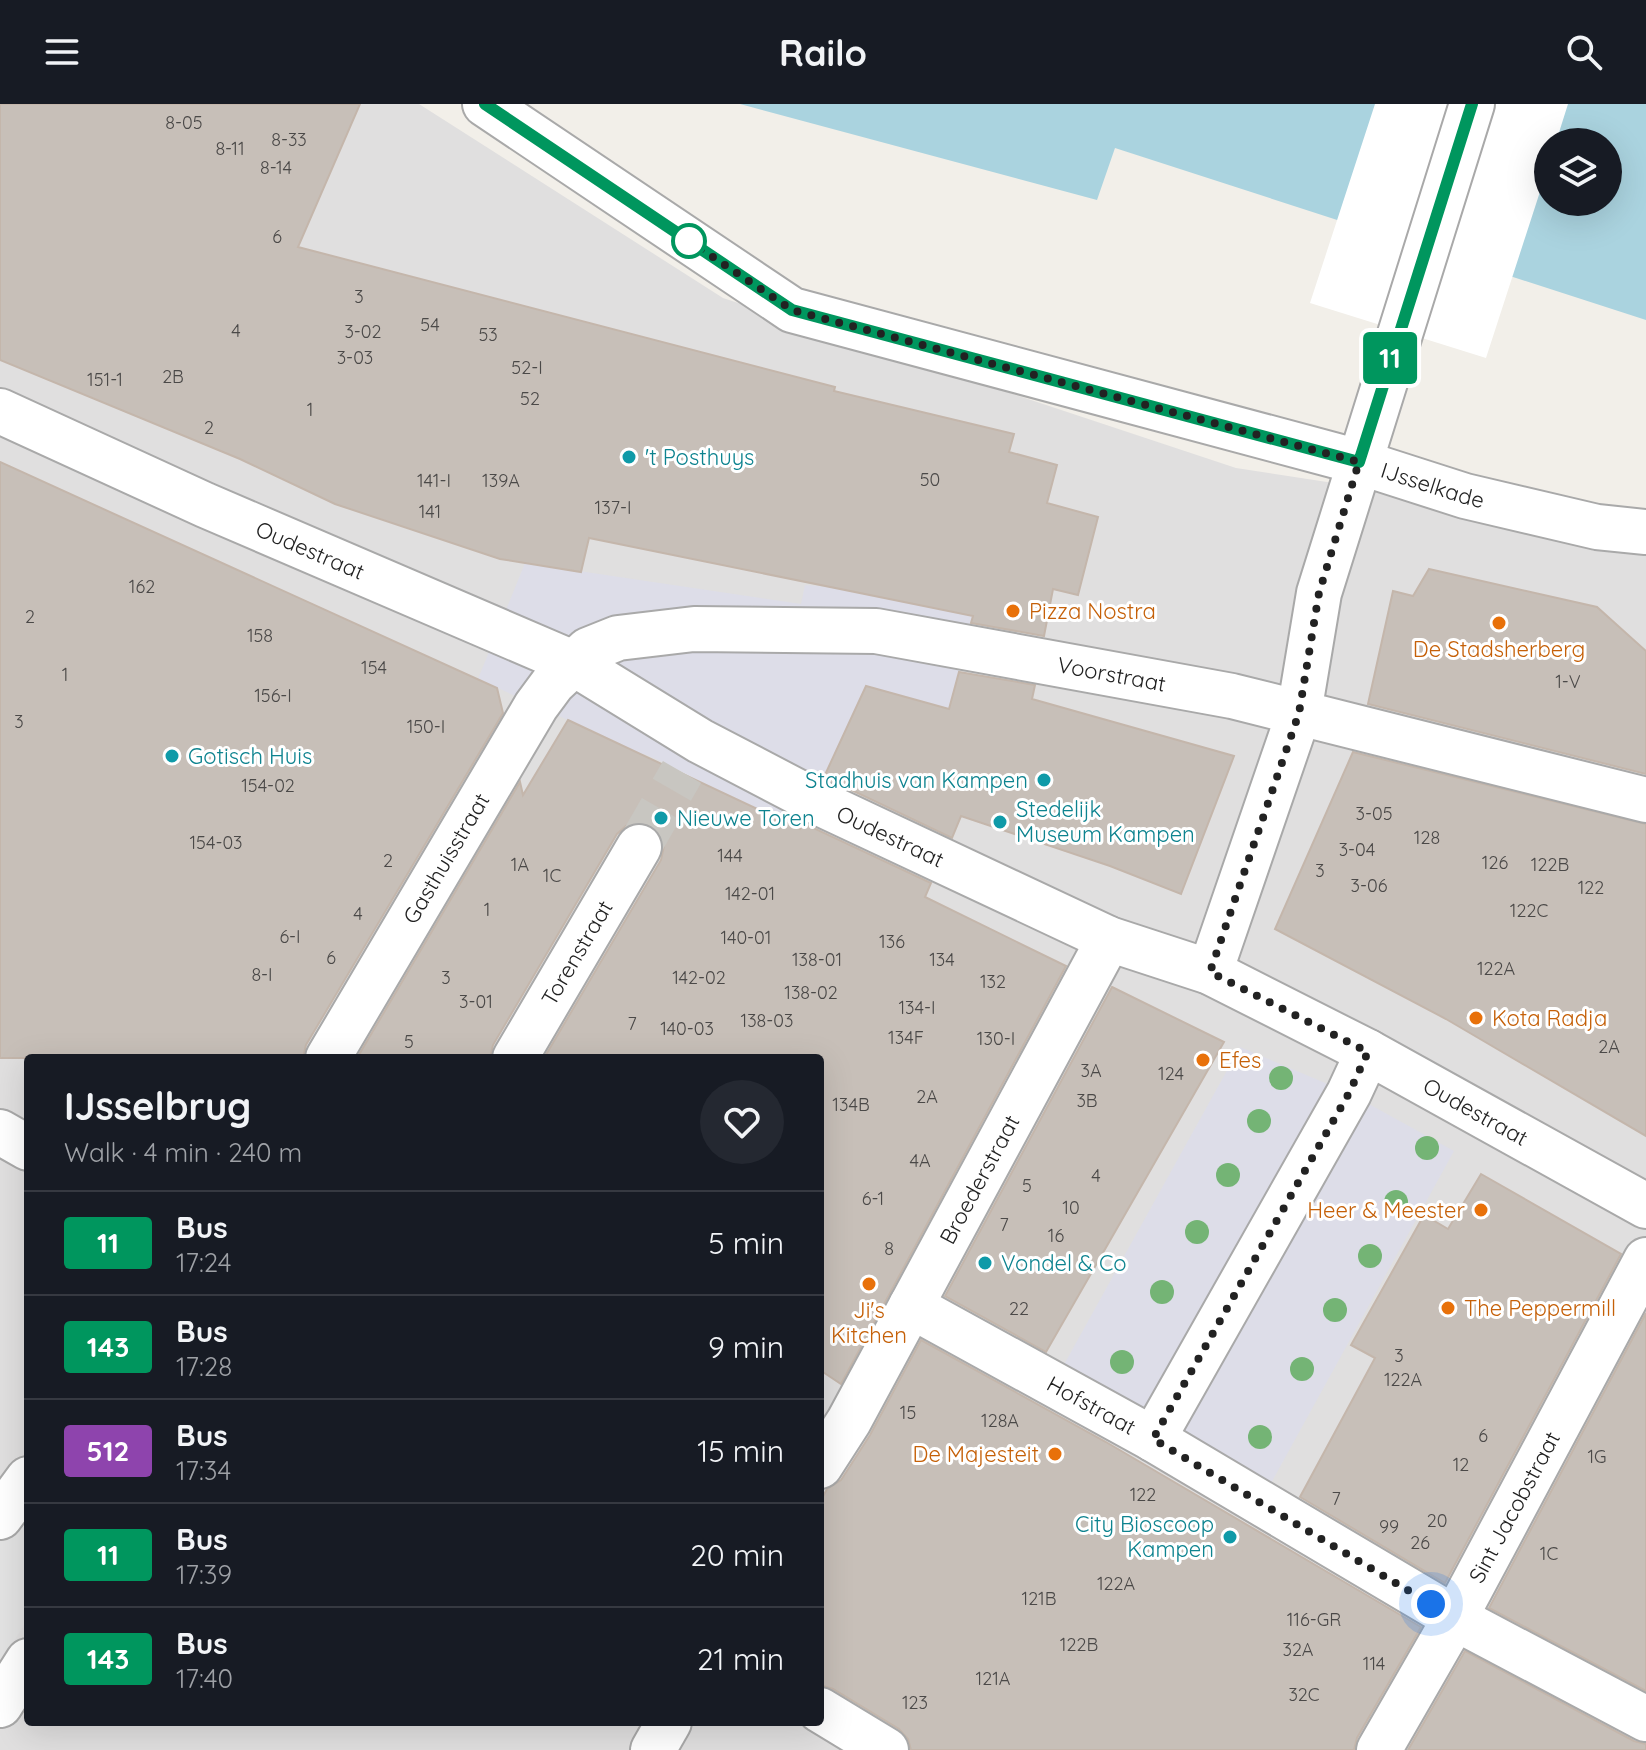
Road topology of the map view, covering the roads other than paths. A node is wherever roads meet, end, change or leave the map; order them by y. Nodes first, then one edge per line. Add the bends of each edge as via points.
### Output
1 (485, 104) edge
2 (1472, 104) edge
3 (0, 411) edge
4 (1359, 462) junction
5 (1646, 532) edge
6 (573, 663) junction
7 (1299, 713) junction
8 (1646, 800) edge
9 (639, 847) tunnel mouth
10 (1109, 939) junction
11 (1210, 972) junction
12 (1368, 1052) junction
13 (330, 1054) edge
14 (517, 1054) edge
15 (0, 1132) edge
16 (24, 1146) edge
17 (1646, 1206) edge
18 (1646, 1260) edge
19 (911, 1306) junction
20 (1153, 1439) junction
21 (824, 1454) edge
22 (24, 1484) edge
23 (0, 1517) edge
24 (1455, 1618) junction
25 (24, 1667) edge
26 (0, 1705) edge
27 (824, 1712) edge
28 (1646, 1719) edge
29 (667, 1726) edge
30 (653, 1750) edge
31 (886, 1750) edge
32 (1379, 1750) edge

1 - 4 street, IJsselkade via 792,310
2 - 4 street
3 - 6 street, Oudestraat
4 - 5 street, IJsselkade via 1494,503 1597,527
4 - 7 street via 1319,593
6 - 7 street, Voorstraat via 588,650 618,638 680,630 876,631
6 - 10 street, Oudestraat via 691,756 813,800
6 - 13 street, Gasthuisstraat via 536,706
7 - 8 street, Voorstraat
7 - 11 street
9 - 14 street, Torenstraat
10 - 11 street, Oudestraat
10 - 19 street, Broederstraat
11 - 12 street, Oudestraat
12 - 17 street, Oudestraat
12 - 20 street
15 - 16 street
18 - 24 street, Sint Jacobstraat
19 - 20 street, Hofstraat
19 - 21 street, Broederstraat via 838,1414
20 - 24 street, Hofstraat
22 - 23 street
24 - 28 street, Hofstraat
24 - 32 street, Sint Jacobstraat
25 - 26 street
27 - 31 street
29 - 30 street

